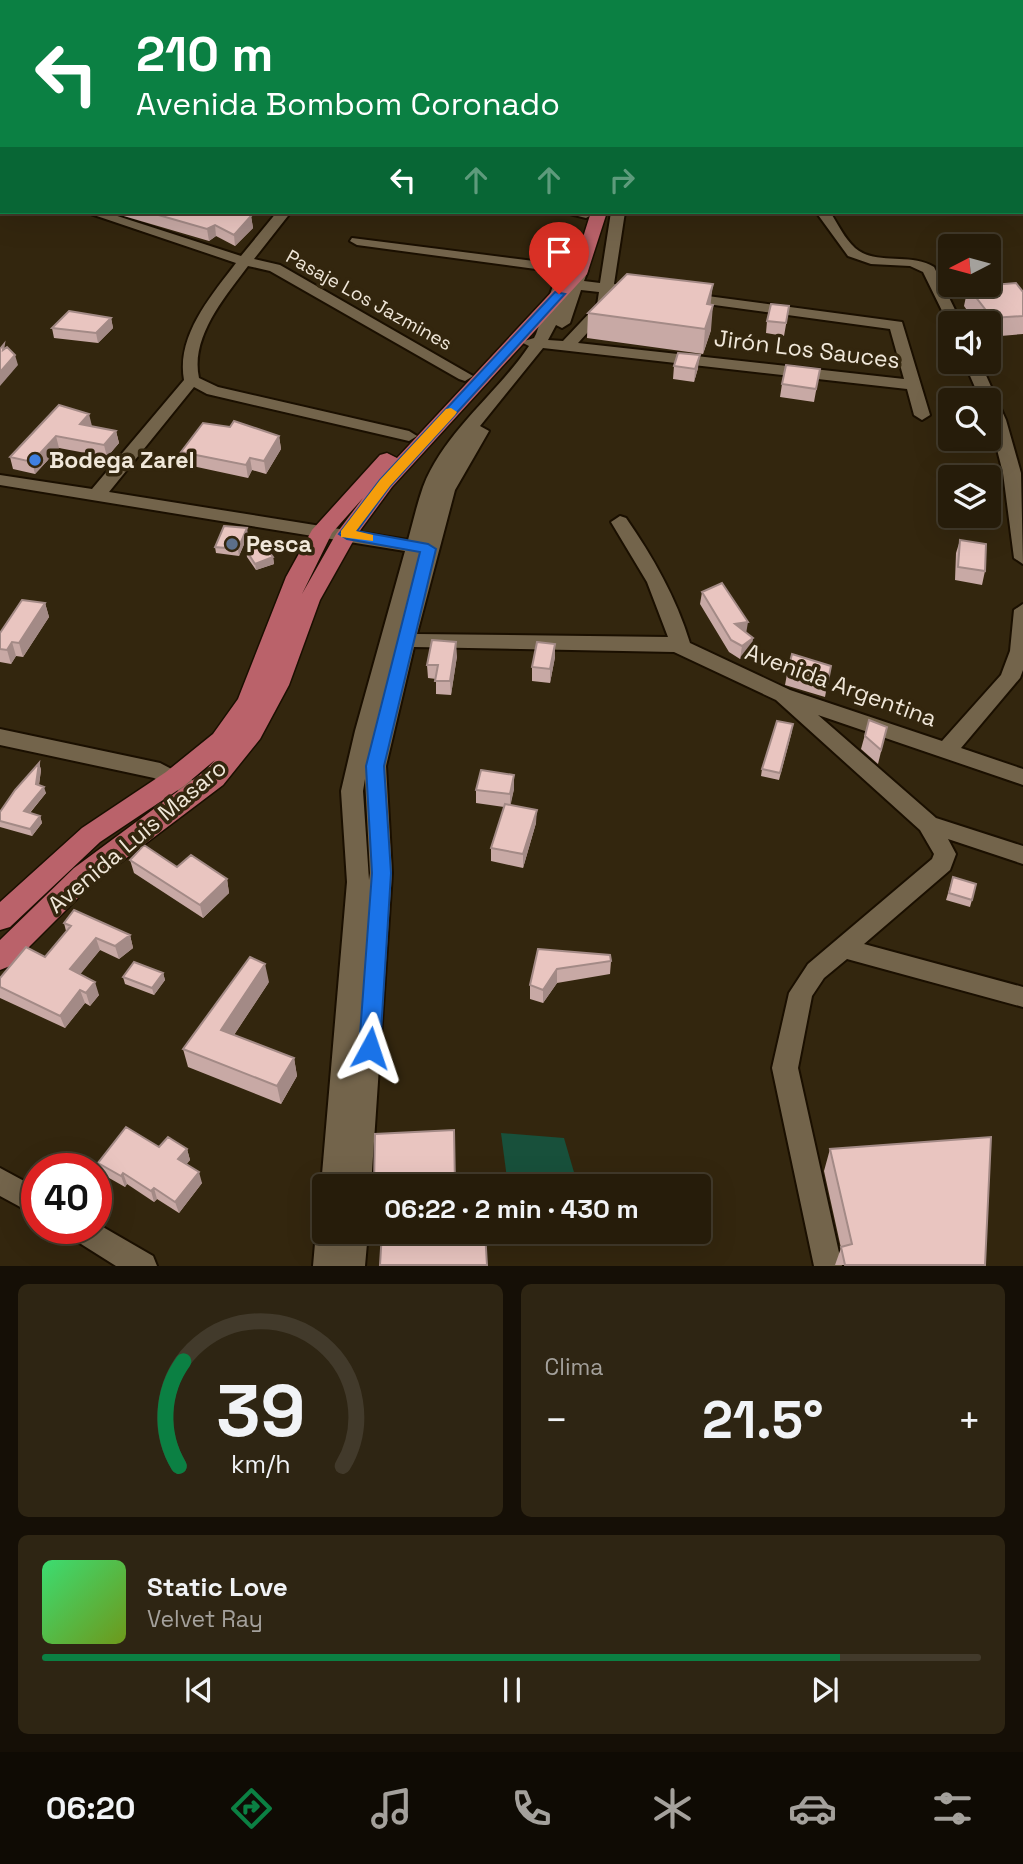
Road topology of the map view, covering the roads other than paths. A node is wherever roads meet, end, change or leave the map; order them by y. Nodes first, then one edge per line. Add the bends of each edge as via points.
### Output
1 (98, 214) edge
2 (282, 214) edge
3 (585, 214) edge
4 (618, 214) edge
5 (823, 214) edge
6 (837, 235) joint
7 (357, 241) dead end
8 (243, 260) junction
9 (569, 281) junction
10 (608, 288) junction
11 (949, 311) edge
12 (526, 342) junction
13 (569, 344) junction
14 (977, 374) edge
15 (465, 376) junction
16 (192, 380) junction
17 (914, 385) junction
18 (922, 415) dead end
19 (408, 436) junction
20 (0, 480) edge
21 (98, 494) junction
22 (620, 522) dead end
23 (323, 530) junction
24 (347, 534) junction
25 (421, 548) junction
26 (1023, 558) edge
27 (1023, 610) edge
28 (398, 640) junction
29 (1022, 640) edge
30 (681, 647) junction
31 (783, 695) junction
32 (0, 737) edge
33 (947, 750) junction
34 (1023, 777) edge
35 (175, 779) junction
36 (196, 792) junction
37 (928, 824) junction
38 (1023, 855) edge
39 (0, 919) edge
40 (843, 948) junction
41 (0, 958) edge
42 (1023, 997) edge
43 (335, 1174) edge
44 (359, 1174) edge
45 (0, 1181) edge
46 (21, 1193) edge
47 (107, 1244) edge
48 (329, 1244) edge
49 (353, 1244) edge
50 (143, 1265) edge
51 (327, 1265) edge
52 (351, 1265) edge
53 (828, 1265) edge

1 - 8 street, Pasaje Los Jazmines
2 - 8 street
3 - 9 main road
4 - 10 street
5 - 6 street
6 - 11 street via 861,257 923,265
7 - 9 street
8 - 15 street, Pasaje Los Jazmines via 275,268
8 - 16 street via 192,347 188,360
9 - 10 street
9 - 12 main road, Avenida Luis Masaro
9 - 12 street via 560,326
10 - 13 street via 604,306
10 - 17 street via 897,325
12 - 13 street, Jirón Los Sauces
12 - 15 main road, Avenida Luis Masaro
12 - 24 main road, Avenida Luis Masaro via 385,483
12 - 25 street via 446,458 432,486
13 - 17 street, Jirón Los Sauces
14 - 26 street via 999,421 1012,472
15 - 19 main road, Avenida Luis Masaro
16 - 19 street via 213,391
16 - 21 street
17 - 18 street
19 - 23 main road, Avenida Luis Masaro
20 - 21 street
21 - 23 street
22 - 30 street via 672,611
23 - 24 street
23 - 35 main road, Avenida Luis Masaro via 297,577 249,701 222,740
24 - 25 street
24 - 36 main road, Avenida Luis Masaro via 310,600 277,685 251,733 214,778
25 - 28 street
27 - 29 street
28 - 30 street, Avenida Argentina
28 - 43 street via 365,731 352,791 358,882
28 - 44 street via 375,766 382,873
29 - 33 street via 1010,678
30 - 31 street, Avenida Argentina
31 - 33 street, Avenida Argentina
31 - 37 street
32 - 35 street via 160,771
33 - 34 street, Avenida Argentina
35 - 36 street
35 - 39 main road, Avenida Luis Masaro via 91,835
36 - 41 main road, Avenida Luis Masaro via 83,876
37 - 38 street
37 - 40 street via 942,843 942,864
40 - 42 street
40 - 53 street via 816,971 801,993 785,1068
45 - 46 street
47 - 50 street
48 - 51 street
49 - 52 street

